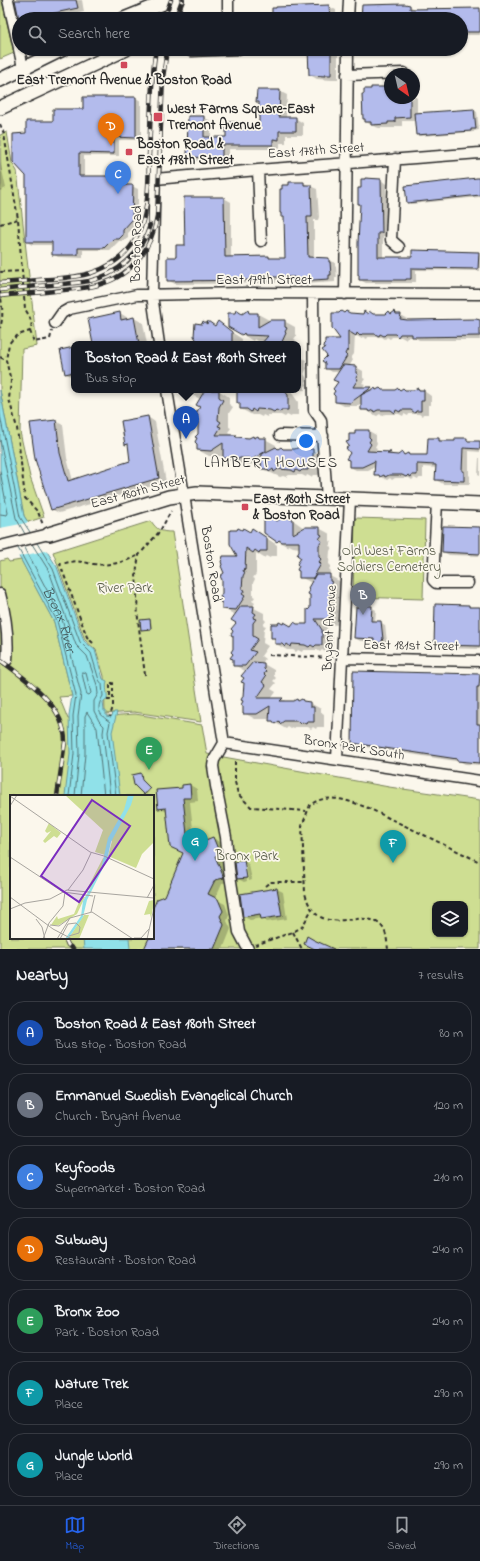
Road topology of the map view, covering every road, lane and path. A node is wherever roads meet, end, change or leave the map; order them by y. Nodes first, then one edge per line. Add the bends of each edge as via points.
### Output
1 (8, 0) edge
2 (172, 0) edge
3 (177, 0) edge
4 (228, 0) edge
5 (349, 0) edge
6 (142, 12) edge
7 (172, 12) edge
8 (228, 12) edge
9 (348, 12) edge
10 (12, 15) edge
11 (20, 56) edge
12 (48, 56) edge
13 (109, 56) edge
14 (160, 56) edge
15 (348, 56) edge
16 (23, 68) junction
17 (384, 74) edge
18 (347, 75) junction
19 (0, 80) edge
20 (0, 108) edge
21 (0, 124) edge
22 (480, 153) edge
23 (395, 159) junction
24 (346, 163) junction
25 (258, 170) junction
26 (154, 179) junction
27 (18, 219) junction
28 (0, 224) edge
29 (261, 241) dead end
30 (399, 247) dead end
31 (23, 271) junction
32 (0, 272) edge
33 (0, 292) edge
34 (313, 294) junction
35 (345, 294) junction
36 (480, 294) edge
37 (152, 295) junction
38 (55, 323) dead end
39 (0, 328) edge
40 (30, 331) junction
41 (50, 339) dead end
42 (159, 341) edge
43 (0, 356) edge
44 (6, 360) junction
45 (167, 393) edge
46 (280, 435) dead end
47 (323, 436) junction
48 (183, 494) junction
49 (327, 498) junction
50 (350, 499) junction
51 (438, 502) junction
52 (480, 504) edge
53 (171, 511) dead end
54 (44, 536) junction
55 (0, 546) edge
56 (139, 555) junction
57 (468, 583) dead end
58 (0, 594) edge
59 (93, 643) dead end
60 (269, 655) dead end
61 (342, 658) junction
62 (7, 660) dead end
63 (480, 661) edge
64 (145, 675) dead end
65 (107, 700) dead end
66 (110, 717) dead end
67 (224, 743) junction
68 (337, 759) junction
69 (235, 761) dead end
70 (480, 781) edge
71 (306, 810) junction
72 (480, 862) edge
73 (304, 882) junction
74 (265, 886) dead end
75 (312, 909) junction
76 (293, 932) junction
77 (248, 948) edge
78 (302, 949) edge
79 (388, 949) edge

1 - 10 street
2 - 6 main road
3 - 7 main road
4 - 8 street
5 - 9 street
11 - 16 street
12 - 16 main road
13 - 20 main road
14 - 26 street, Boston Road
15 - 18 street
16 - 19 main road
17 - 18 street
18 - 24 street
21 - 27 path via 4,134
22 - 23 street, East 178th Street
23 - 24 street, East 178th Street
23 - 30 street via 391,240
24 - 25 street, East 178th Street
24 - 35 street
25 - 26 street, East 178th Street
25 - 29 street
26 - 37 street, Boston Road
27 - 28 path
27 - 31 path
31 - 32 path
31 - 40 path via 25,309 32,327
33 - 39 path
34 - 35 street, East 179th Street
34 - 37 street, East 179th Street
34 - 47 street via 314,410 321,420
35 - 36 street, East 179th Street
37 - 38 street, East 179th Street via 132,295 69,309
37 - 42 street, Boston Road
40 - 41 path via 34,342
40 - 44 path via 11,340
43 - 44 path
44 - 54 path via 11,381 9,399 17,428 25,498 38,512
45 - 48 street, Boston Road
46 - 47 street
47 - 49 street
48 - 49 main road, East 180th Street
48 - 54 main road, East 180th Street
48 - 67 street, Boston Road
49 - 50 main road, East 180th Street
50 - 51 main road, East 180th Street
50 - 61 street, Bryant Avenue
51 - 52 main road, East 180th Street
51 - 57 street via 433,580 436,583
53 - 56 path via 160,531
54 - 55 street, East 180th Street
56 - 59 path via 127,561 110,564 60,564 87,637
56 - 64 path via 136,573 138,620
58 - 62 street via 9,644
60 - 61 path
61 - 63 street, East 181st Street
61 - 68 street, Bryant Avenue
65 - 66 path via 110,700 110,683 113,683 113,706
67 - 68 street, Bronx Park South
67 - 77 street via 213,766 239,932
68 - 70 street, Bronx Park South
69 - 71 path via 238,794 250,807
71 - 72 path via 313,802 325,798 338,798 368,808
71 - 73 path via 302,826
73 - 74 path via 270,882
73 - 75 path via 307,902
75 - 76 path via 302,927
75 - 79 path via 318,916 331,920 365,919 377,923 385,931
76 - 77 path
76 - 78 path

